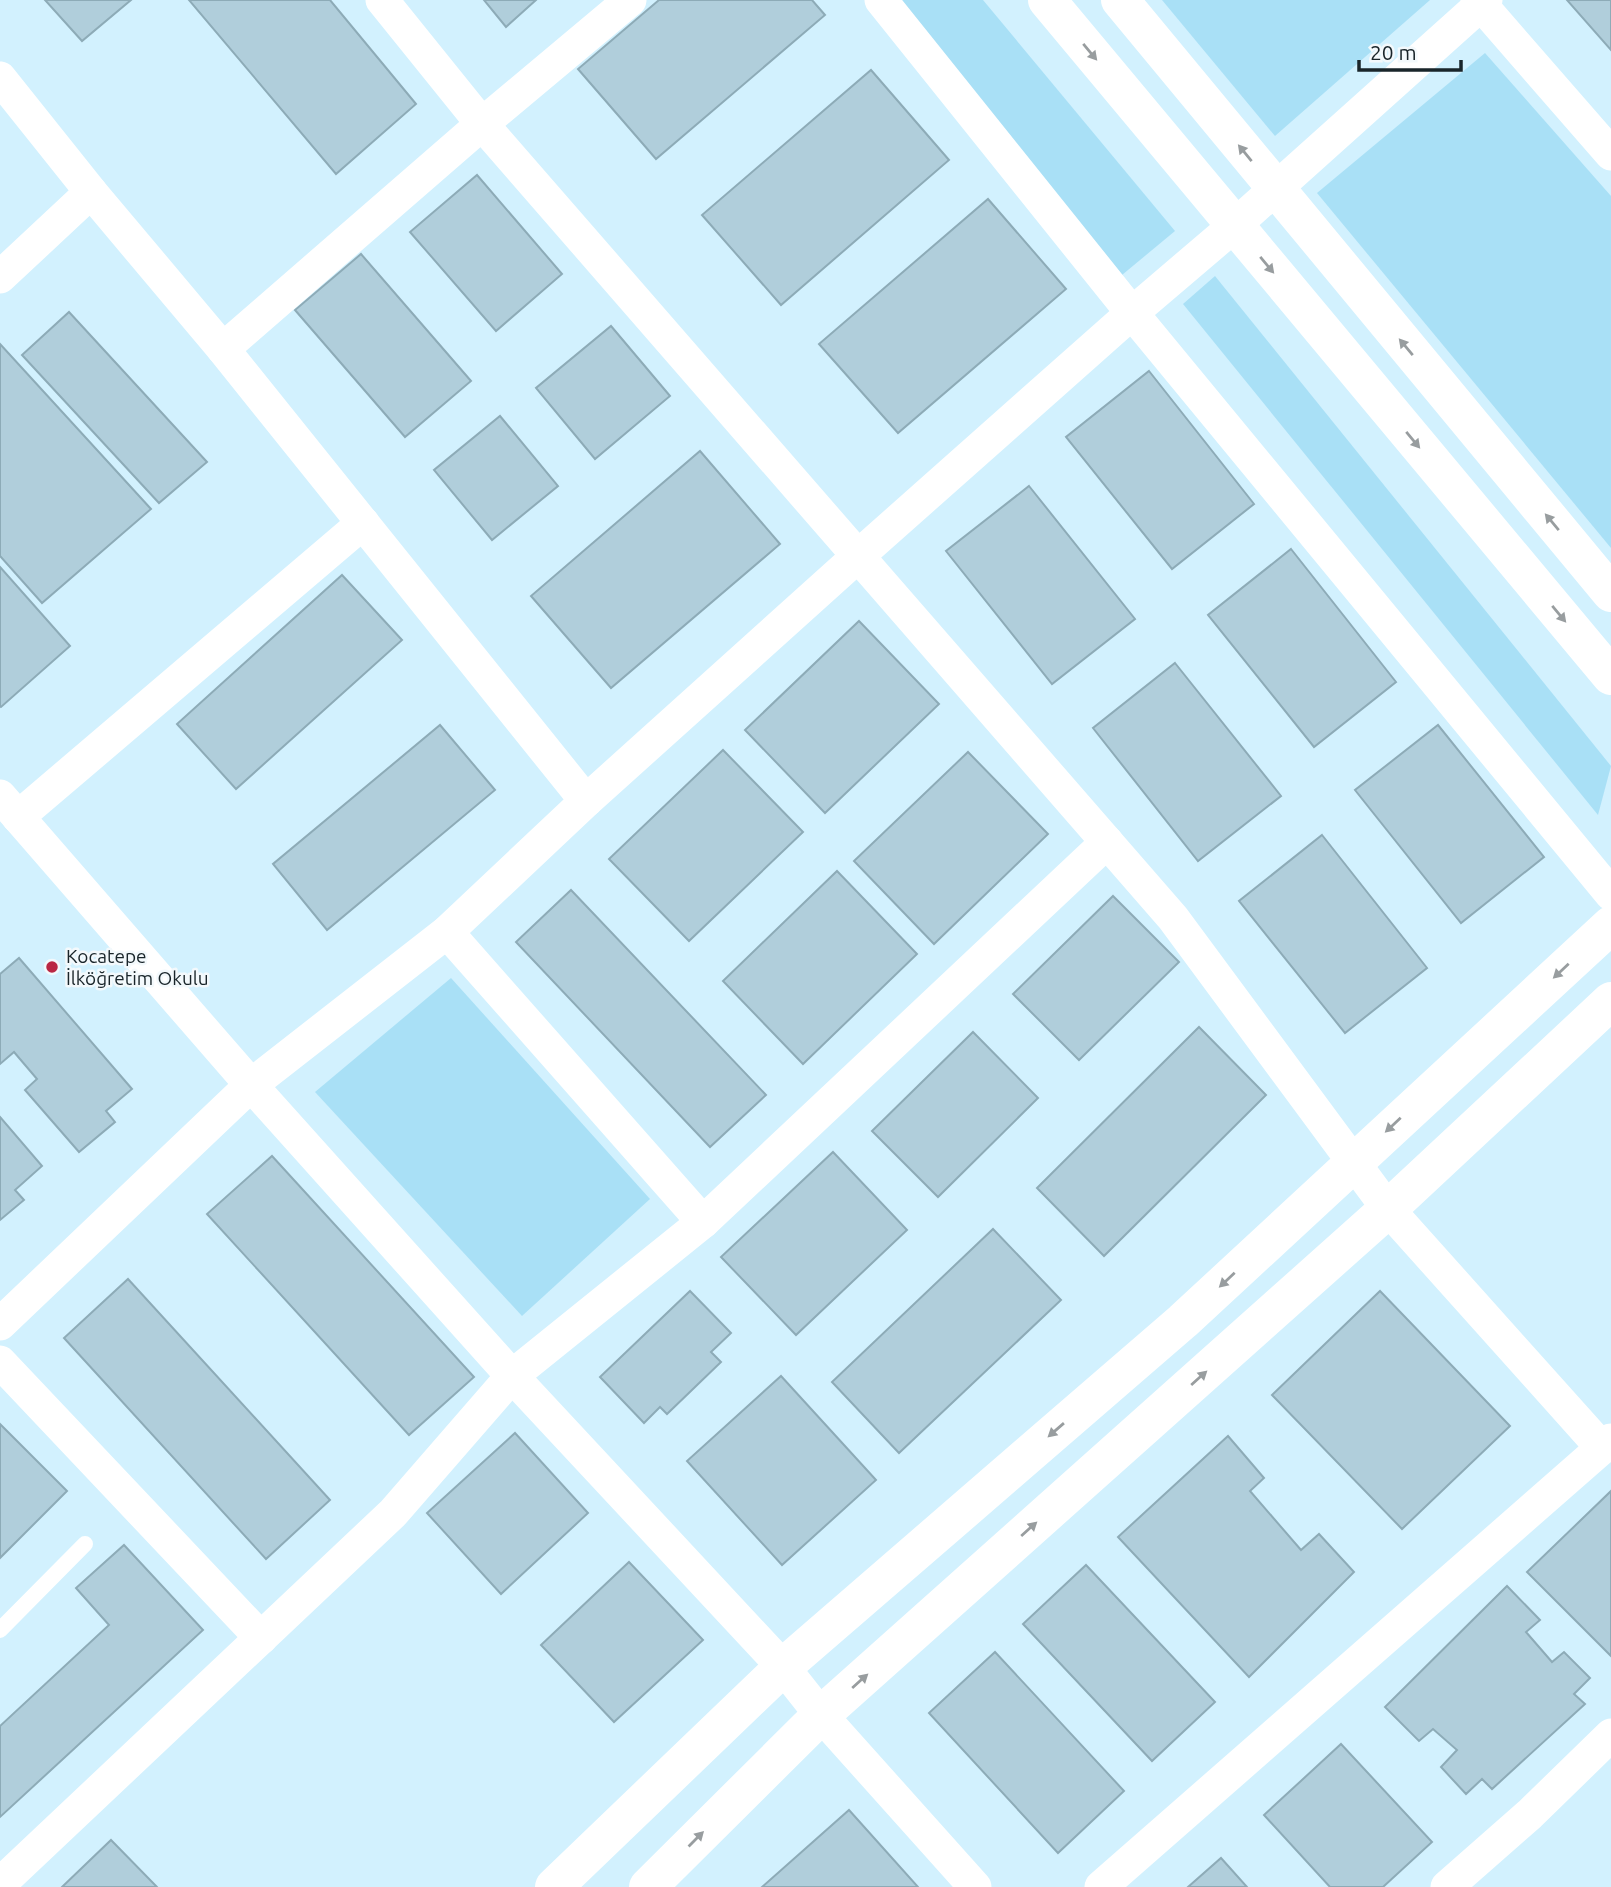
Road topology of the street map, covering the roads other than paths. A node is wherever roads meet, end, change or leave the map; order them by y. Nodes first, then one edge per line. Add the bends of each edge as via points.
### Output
1 (382, 0) edge
2 (630, 0) edge
3 (881, 0) edge
4 (1047, 0) edge
5 (1120, 0) edge
6 (1481, 2) edge
7 (0, 78) edge
8 (482, 124) junction
9 (1611, 154) edge
10 (1275, 190) junction
11 (91, 192) junction
12 (1234, 226) junction
13 (0, 276) edge
14 (1132, 313) junction
15 (222, 349) junction
16 (363, 523) junction
17 (857, 557) junction
18 (1611, 593) edge
19 (1611, 676) edge
20 (586, 801) junction
21 (9, 806) edge
22 (1107, 842) junction
23 (1611, 894) edge
24 (1611, 925) edge
25 (447, 932) junction
26 (1611, 1000) edge
27 (251, 1085) junction
28 (1353, 1161) junction
29 (1388, 1209) junction
30 (703, 1222) junction
31 (0, 1324) edge
32 (0, 1362) edge
33 (512, 1376) junction
34 (1607, 1444) edge
35 (85, 1544) dead end
36 (0, 1630) edge
37 (261, 1638) junction
38 (783, 1667) junction
39 (821, 1715) junction
40 (1611, 1735) edge
41 (0, 1884) edge
42 (554, 1887) edge
43 (648, 1887) edge
44 (975, 1887) edge
45 (1101, 1887) edge
46 (1447, 1887) edge

1 - 8 street
2 - 8 street
3 - 14 street
4 -> 12 main road
10 -> 5 main road
6 - 9 street
6 - 10 street
7 - 11 street
8 - 15 street
8 - 17 street
10 - 12 street
18 -> 10 main road
11 - 13 street
11 - 15 street
12 - 14 street
12 -> 19 main road
14 - 17 street
14 - 23 street
15 - 16 street
16 - 20 street
16 - 21 street
17 - 20 street
17 - 22 street
20 - 25 street
21 - 27 street
22 - 28 street via 1173,918
22 - 30 street
24 -> 28 main road
25 - 27 street
25 - 30 street
26 - 29 main road
27 - 31 street
27 - 33 street
28 - 29 street
28 -> 38 main road via 1183,1321
29 - 34 street
39 -> 29 main road
30 - 33 street
32 - 37 street
33 - 37 street via 393,1513
33 - 38 street
34 - 45 street
35 - 36 lane
37 - 41 street
38 - 39 street
38 - 42 main road
43 -> 39 main road
39 - 44 street
40 - 46 street

